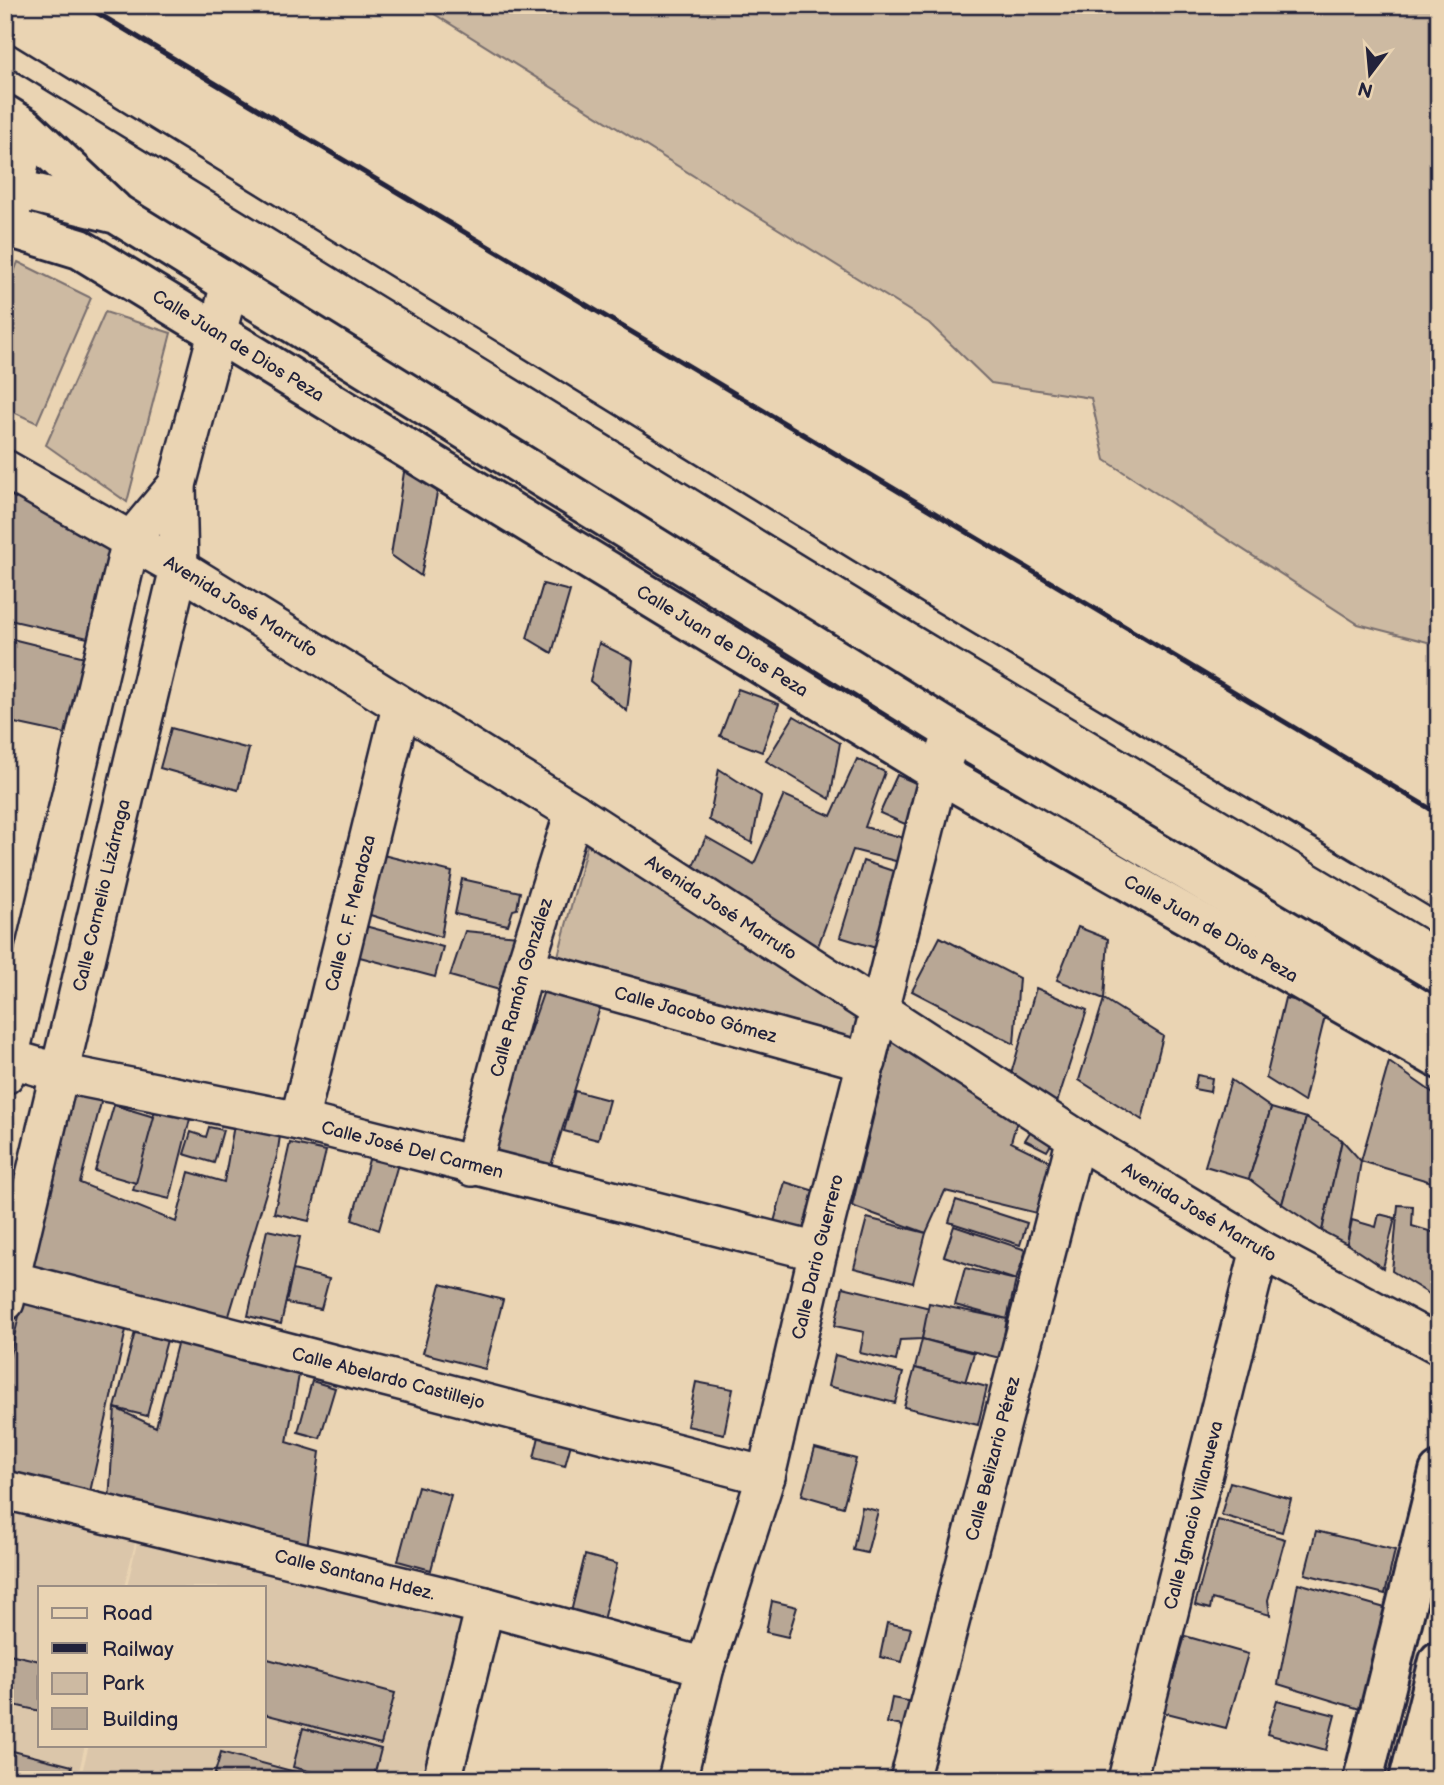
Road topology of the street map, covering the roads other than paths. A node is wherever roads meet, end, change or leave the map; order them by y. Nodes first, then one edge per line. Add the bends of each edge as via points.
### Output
1 (5, 51) edge
2 (16, 122) edge
3 (10, 187) edge
4 (117, 214) junction
5 (6, 230) edge
6 (230, 284) junction
7 (217, 332) junction
8 (5, 469) edge
9 (177, 485) junction
10 (131, 540) junction
11 (179, 568) junction
12 (401, 707) junction
13 (953, 732) junction
14 (939, 773) junction
15 (574, 812) junction
16 (1439, 925) edge
17 (525, 967) junction
18 (879, 1011) junction
19 (1439, 1021) edge
20 (1439, 1059) edge
21 (867, 1062) junction
22 (7, 1063) edge
23 (60, 1073) junction
24 (299, 1121) junction
25 (1076, 1138) junction
26 (472, 1167) junction
27 (1260, 1250) junction
28 (818, 1252) junction
29 (8, 1291) edge
30 (1439, 1345) edge
31 (1439, 1472) edge
32 (766, 1476) junction
33 (5, 1490) edge
34 (485, 1606) junction
35 (1439, 1661) edge
36 (705, 1667) junction
37 (442, 1780) edge
38 (677, 1780) edge
39 (909, 1780) edge
40 (1127, 1780) edge
41 (1363, 1780) edge
42 (1409, 1780) edge

1 - 16 lane via 926,618
2 - 3 street
2 - 4 main road, Calle Juan de Dios Peza
3 - 4 main road, Calle Juan de Dios Peza
3 - 5 street
4 - 6 main road, Calle Juan de Dios Peza
5 - 7 main road, Calle Juan de Dios Peza via 80,249
6 - 7 street, Calle Cornelio Lizárraga
6 - 13 main road, Calle Juan de Dios Peza
7 - 9 street, Calle Cornelio Lizárraga
7 - 14 main road, Calle Juan de Dios Peza
8 - 10 street, Avenida José Marrufo
9 - 10 street, Calle Cornelio Lizárraga
9 - 11 street, Calle Cornelio Lizárraga
10 - 11 street, Avenida José Marrufo
10 - 22 street, Calle Cornelio Lizárraga
11 - 12 street, Avenida José Marrufo
11 - 23 street, Calle Cornelio Lizárraga
12 - 15 street, Avenida José Marrufo
12 - 24 street, Calle C. F. Mendoza
13 - 14 street, Calle Dario Guerrero
13 - 19 main road, Calle Juan de Dios Peza
14 - 18 street, Calle Dario Guerrero
14 - 20 main road, Calle Juan de Dios Peza
15 - 17 street, Calle Ramón González
15 - 18 street, Avenida José Marrufo
17 - 21 street, Calle Jacobo Gómez
17 - 26 street, Calle Ramón González
18 - 21 street, Calle Dario Guerrero
18 - 25 street, Avenida José Marrufo
21 - 28 street, Calle Dario Guerrero
22 - 23 street, Calle José Del Carmen
23 - 24 street, Calle José Del Carmen
23 - 29 street, Calle Cornelio Lizárraga
24 - 26 street, Calle José Del Carmen
25 - 27 street, Avenida José Marrufo
25 - 39 street, Calle Belizario Pérez
26 - 28 street, Calle José Del Carmen
27 - 30 street, Avenida José Marrufo
27 - 40 street, Calle Ignacio Villanueva
28 - 32 street, Calle Dario Guerrero
29 - 32 street, Calle Abelardo Castillejo
31 - 41 main road
32 - 36 street, Calle Dario Guerrero
33 - 34 street, Calle Santana Hdez.
34 - 36 street, Calle Santana Hdez.
34 - 37 street
35 - 42 main road
36 - 38 street, Calle Dario Guerrero

